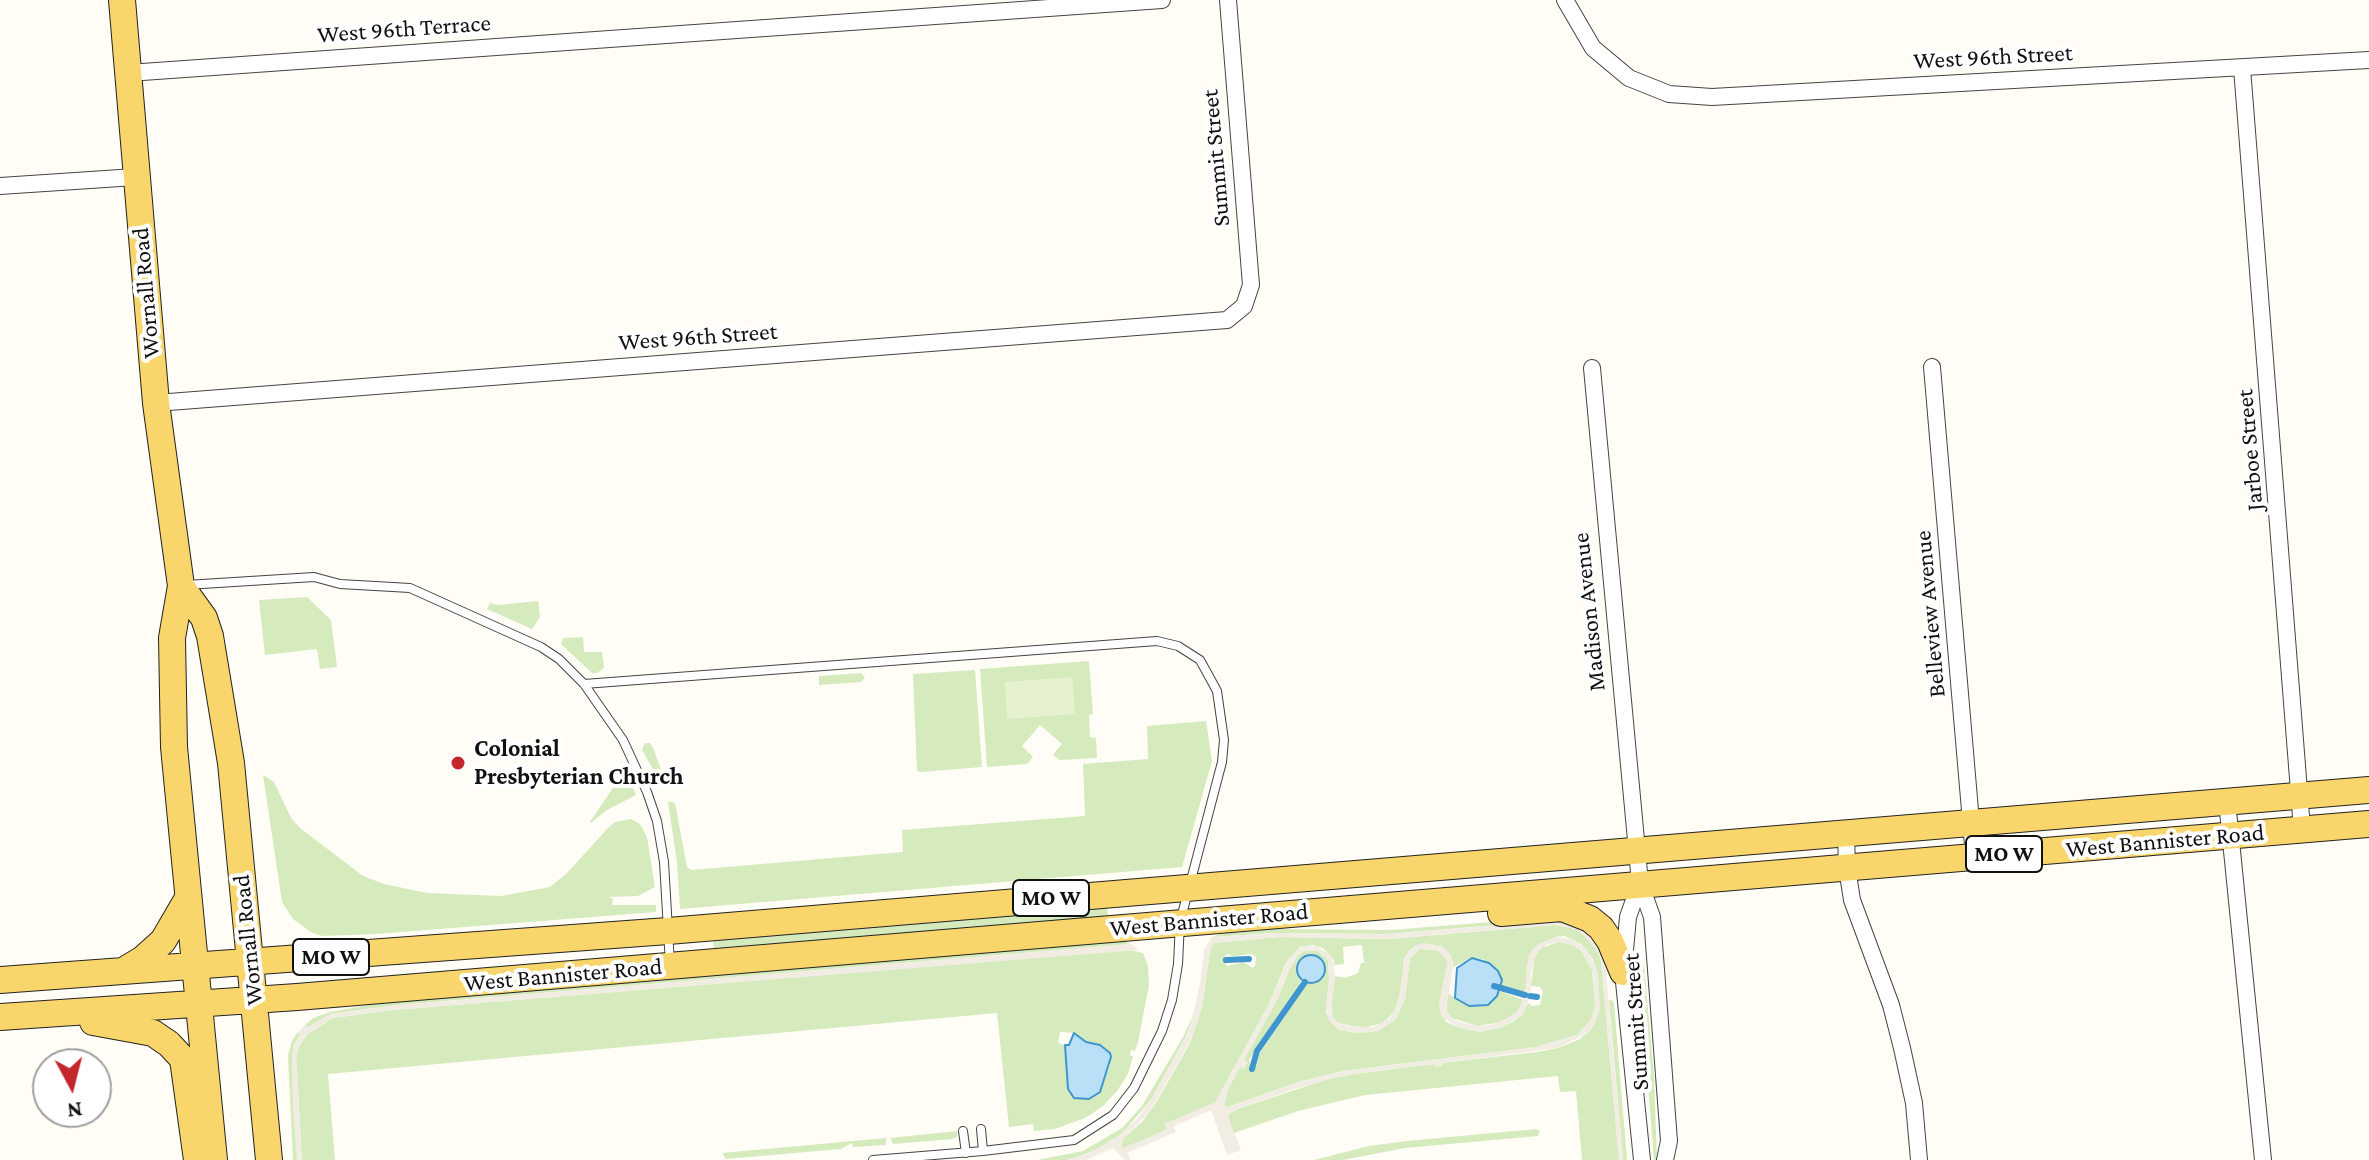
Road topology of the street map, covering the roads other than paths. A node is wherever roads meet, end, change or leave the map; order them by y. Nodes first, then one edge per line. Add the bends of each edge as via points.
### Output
1 (122, 0) edge
2 (1162, 0) edge
3 (1228, 0) edge
4 (1565, 0) edge
5 (2369, 60) edge
6 (2242, 68) junction
7 (128, 73) junction
8 (135, 177) junction
9 (0, 186) edge
10 (1240, 310) joint
11 (1932, 367) dead end
12 (1592, 368) dead end
13 (156, 403) junction
14 (181, 586) junction
15 (584, 684) junction
16 (2369, 790) edge
17 (2300, 795) junction
18 (2227, 801) junction
19 (1971, 822) junction
20 (2369, 824) edge
21 (2302, 829) junction
22 (1846, 834) junction
23 (2230, 835) junction
24 (1636, 851) junction
25 (1974, 857) junction
26 (1847, 868) junction
27 (1640, 883) junction
28 (1188, 887) junction
29 (188, 898) junction
30 (1348, 909) junction
31 (1180, 922) junction
32 (668, 931) junction
33 (251, 963) junction
34 (671, 966) junction
35 (195, 967) junction
36 (121, 972) junction
37 (1623, 972) junction
38 (0, 980) edge
39 (254, 1000) junction
40 (198, 1003) junction
41 (34, 1015) junction
42 (0, 1017) edge
43 (981, 1129) dead end
44 (963, 1131) dead end
45 (983, 1151) junction
46 (966, 1153) junction
47 (197, 1160) edge
48 (214, 1160) edge
49 (269, 1160) edge
50 (873, 1160) edge
51 (1642, 1160) edge
52 (1665, 1160) edge
53 (1919, 1160) edge
54 (2263, 1160) edge

1 - 7 main road, Wornall Road
2 - 7 street, West 96th Terrace
3 - 10 street, Summit Street via 1251,285
4 - 6 street, West 96th Street via 1593,48 1624,74 1669,94 1712,97
5 - 6 street, West 96th Street
6 - 17 street, Jarboe Street
7 - 8 main road, Wornall Road
8 - 9 street
8 - 13 main road, Wornall Road
10 - 13 street, West 96th Street via 1227,320
11 - 19 street, Belleview Avenue
12 - 24 street, Madison Avenue
13 - 14 main road, Wornall Road
14 - 15 lane via 314,577 410,588 541,647
14 - 29 main road, Wornall Road via 172,638 174,747
14 - 33 main road, Wornall Road via 210,636 231,763
15 - 28 lane via 1157,641 1178,646 1208,670 1217,691 1224,740
15 - 32 lane via 623,740 647,792 662,844
16 - 17 main road, West Bannister Road / MO W
17 - 18 main road, West Bannister Road / MO W
17 - 21 street, Jarboe Street
18 - 19 main road, West Bannister Road / MO W
18 - 23 street
19 - 22 main road, West Bannister Road / MO W
19 - 25 street, Belleview Avenue
20 - 21 main road, West Bannister Road / MO W
21 - 23 main road, West Bannister Road / MO W
22 - 24 main road, West Bannister Road / MO W
22 - 26 street
23 - 25 main road, West Bannister Road / MO W
23 - 54 street
24 - 27 street, Madison Avenue
24 - 28 main road, West Bannister Road / MO W
25 - 26 main road, West Bannister Road / MO W
26 - 27 main road, West Bannister Road / MO W
26 - 53 street via 1852,900 1902,1048
27 - 30 main road, West Bannister Road / MO W
27 - 37 street, Summit Street via 1628,917
27 - 52 street, Summit Street via 1652,917 1669,1141
28 - 31 lane
28 - 32 main road, West Bannister Road / MO W
29 - 35 main road, Wornall Road
29 - 36 main road via 163,941
30 - 31 main road, West Bannister Road / MO W
30 - 37 main road via 1391,921 1562,908 1601,928
31 - 34 main road, West Bannister Road / MO W
31 - 45 lane via 1172,1000 1124,1104 1074,1140
32 - 33 main road, West Bannister Road / MO W
32 - 34 lane
33 - 35 main road, West Bannister Road / MO W
33 - 39 main road, Wornall Road
34 - 39 main road, West Bannister Road / MO W
35 - 36 main road, West Bannister Road / MO W
35 - 40 main road, Wornall Road
36 - 38 main road, West Bannister Road / MO W
37 - 51 street, Summit Street
39 - 40 main road, West Bannister Road / MO W
39 - 49 main road, Wornall Road
40 - 41 main road, West Bannister Road / MO W
40 - 48 main road, Wornall Road
41 - 42 main road, West Bannister Road / MO W
41 - 47 main road via 127,1026 169,1044 183,1059
43 - 45 lane
44 - 46 lane
45 - 46 lane
46 - 50 lane

